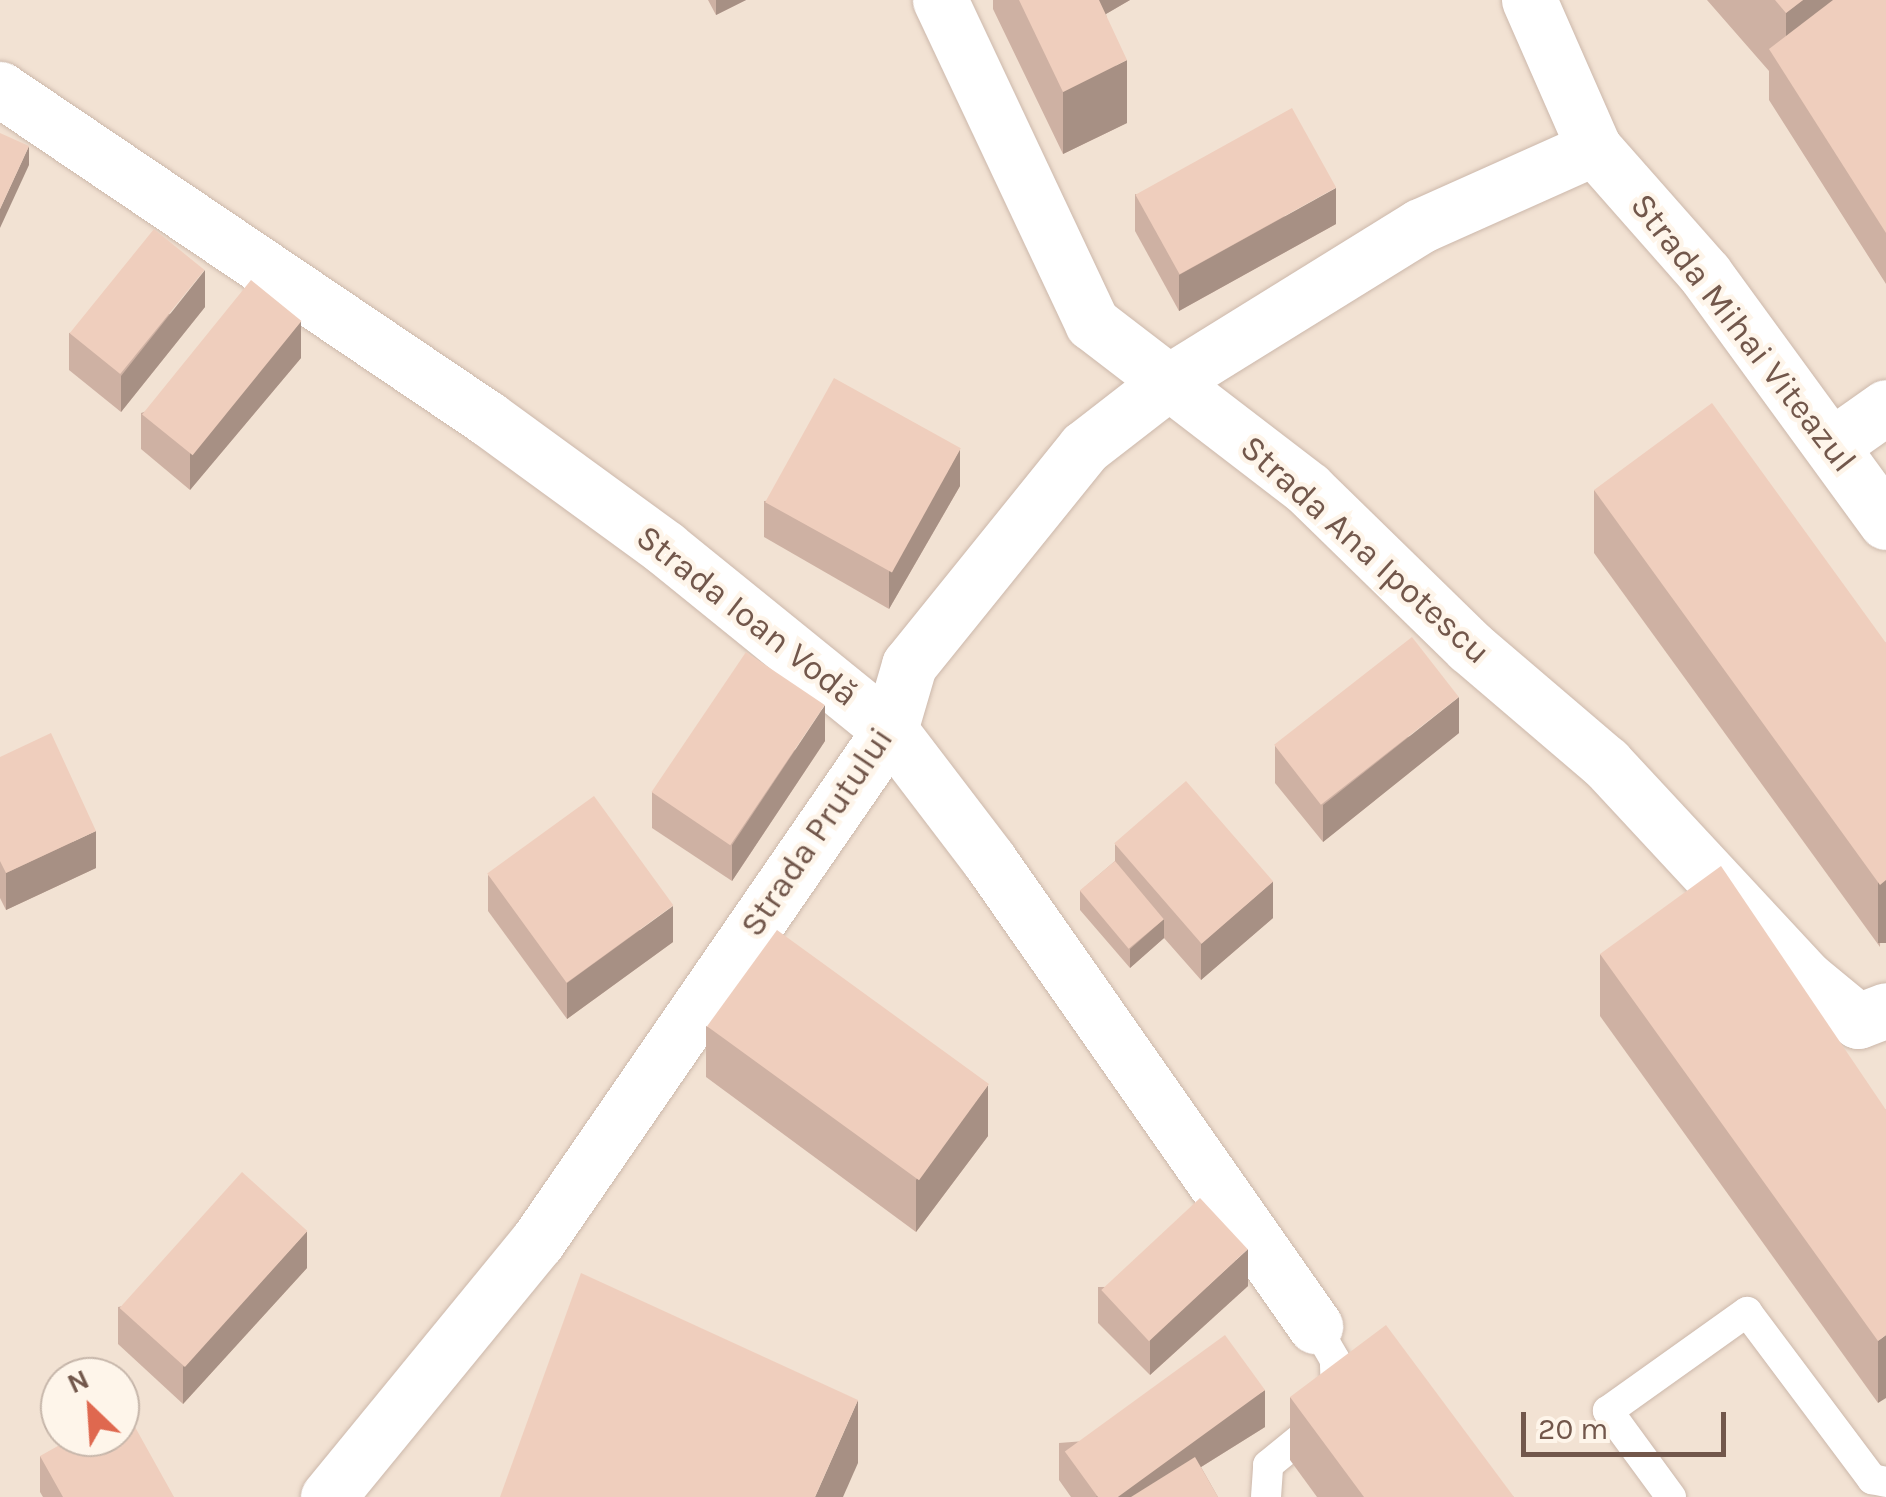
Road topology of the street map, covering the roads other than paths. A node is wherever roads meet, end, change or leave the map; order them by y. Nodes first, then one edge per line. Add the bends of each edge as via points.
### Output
1 (940, 0) edge
2 (1529, 0) edge
3 (0, 89) edge
4 (1594, 148) junction
5 (1170, 380) junction
6 (1886, 406) edge
7 (1834, 443) junction
8 (1886, 522) edge
9 (890, 730) junction
10 (1886, 1010) edge
11 (1315, 1326) joint
12 (1886, 1482) edge
13 (328, 1497) edge
14 (1266, 1497) edge
15 (1672, 1497) edge

1 - 5 street, Strada Ana Ipotescu via 1092,323
2 - 4 street, Strada Mihai Viteazul
3 - 9 street, Strada Ioan Vodă via 487,418 665,548
4 - 5 street, Strada Prutului via 1420,226
4 - 7 street, Strada Mihai Viteazul via 1705,274
5 - 9 street, Strada Prutului via 1084,447 908,665
5 - 10 street, Strada Ana Ipotescu via 1308,489 1470,647 1606,764 1806,979 1858,1022
6 - 7 street
7 - 8 street, Strada Mihai Viteazul
9 - 11 street, Strada Ioan Vodă
9 - 13 street, Strada Prutului via 537,1242
11 - 14 lane via 1335,1360 1336,1394 1322,1421 1268,1465
12 - 15 lane via 1872,1478 1747,1312 1608,1410

